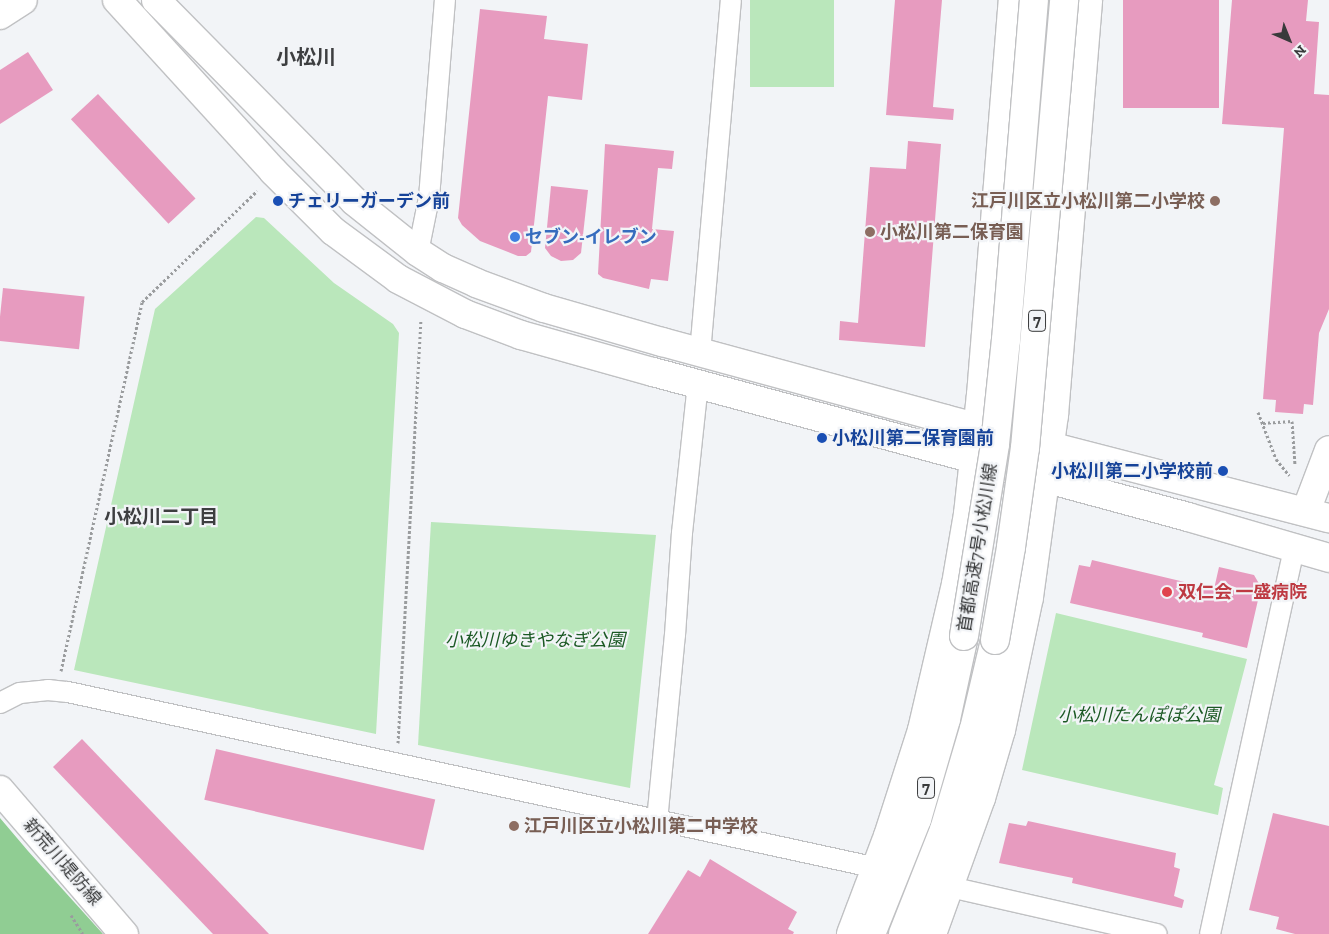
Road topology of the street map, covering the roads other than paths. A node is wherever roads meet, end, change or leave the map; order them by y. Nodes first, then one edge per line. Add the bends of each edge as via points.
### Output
1 (23, 0) edge
2 (116, 0) edge
3 (156, 0) edge
4 (444, 0) edge
5 (731, 0) edge
6 (1013, 0) edge
7 (1034, 0) edge
8 (1064, 0) edge
9 (1088, 0) edge
10 (0, 15) edge
11 (418, 252) junction
12 (700, 353) junction
13 (698, 384) junction
14 (977, 427) junction
15 (1051, 445) junction
16 (1329, 450) edge
17 (974, 459) junction
18 (1046, 478) junction
19 (1318, 514) edge
20 (1294, 548) junction
21 (1329, 558) edge
22 (0, 703) edge
23 (0, 790) edge
24 (658, 821) junction
25 (877, 868) junction
26 (950, 888) junction
27 (124, 934) edge
28 (851, 934) edge
29 (871, 934) edge
30 (903, 934) edge
31 (932, 934) edge
32 (1157, 934) edge
33 (1210, 934) edge

1 - 10 main road
2 - 13 main road via 333,231 398,279 465,314 521,335
3 - 11 main road via 354,201
4 - 11 street via 429,198
5 - 12 street
6 - 14 main road
7 - 29 main road, 首都高速7号小松川線 / 7, bridge via 1006,340 979,552 946,719 917,819
8 - 30 main road, 首都高速7号小松川線 / 7, bridge via 1035,343 1011,547 995,640 974,729 944,830
9 - 15 main road
11 - 12 main road via 444,268 507,296
12 - 14 main road
13 - 17 main road
13 - 24 street
14 - 15 main road
14 - 17 main road
15 - 18 main road
15 - 19 main road
16 - 19 main road
17 - 18 main road
17 - 25 main road via 956,584 925,721
18 - 20 main road
18 - 26 main road via 1014,675 981,798
20 - 21 main road
20 - 33 street
22 - 24 street via 20,693 68,692
23 - 27 main road, 新荒川堤防線
24 - 25 street
25 - 28 main road
26 - 31 main road
26 - 32 street

